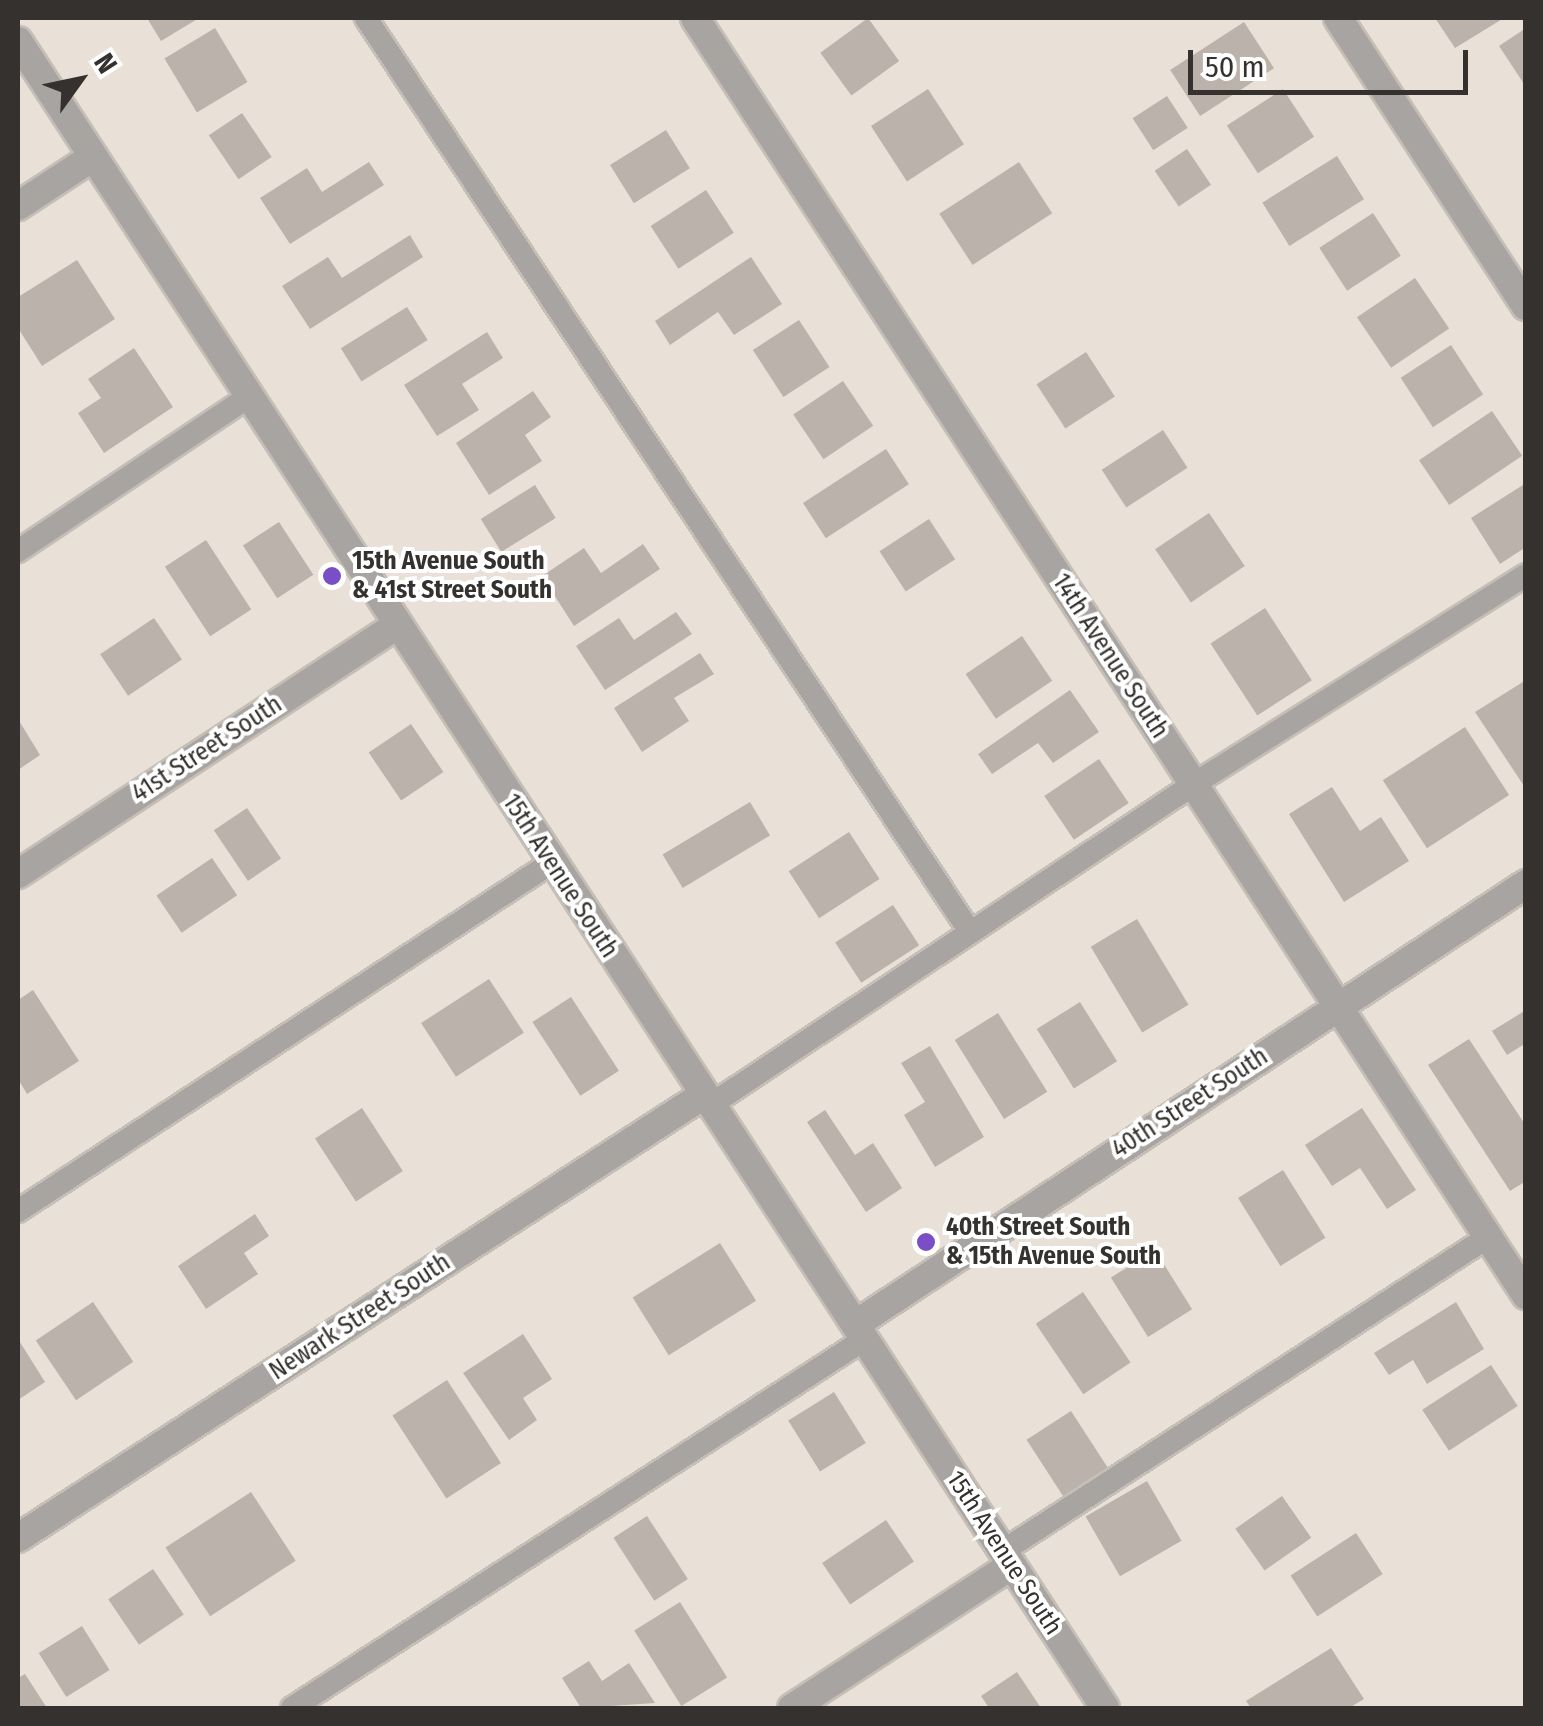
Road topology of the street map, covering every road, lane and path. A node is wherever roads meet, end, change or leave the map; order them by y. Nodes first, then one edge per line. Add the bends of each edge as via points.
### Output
1 (366, 18) edge
2 (695, 18) edge
3 (1338, 18) edge
4 (18, 42) edge
5 (92, 157) junction
6 (18, 206) edge
7 (1526, 306) edge
8 (248, 397) junction
9 (18, 552) edge
10 (1526, 575) edge
11 (397, 624) junction
12 (1194, 784) junction
13 (551, 863) junction
14 (18, 874) edge
15 (1526, 884) edge
16 (970, 932) junction
17 (1338, 1006) junction
18 (706, 1101) junction
19 (18, 1211) edge
20 (1488, 1237) junction
21 (1526, 1296) edge
22 (860, 1331) junction
23 (18, 1538) edge
24 (1008, 1558) junction
25 (292, 1708) edge
26 (792, 1708) edge
27 (1104, 1708) edge

1 - 16 lane
2 - 12 street, 14th Avenue South
3 - 7 street
4 - 5 street, 15th Avenue South
5 - 6 street
5 - 8 street, 15th Avenue South
8 - 9 lane
8 - 11 street, 15th Avenue South
10 - 12 lane
11 - 13 street, 15th Avenue South
11 - 14 street, 41st Street South
12 - 16 lane
12 - 17 street, 14th Avenue South
13 - 18 street, 15th Avenue South
13 - 19 lane
15 - 17 street, 40th Street South
16 - 18 lane
17 - 20 street, 14th Avenue South
17 - 22 street, 40th Street South
18 - 22 street, 15th Avenue South
18 - 23 street, Newark Street South
20 - 21 street, 14th Avenue South
20 - 24 lane
22 - 24 street, 15th Avenue South
22 - 25 lane
24 - 26 street
24 - 27 street, 15th Avenue South

